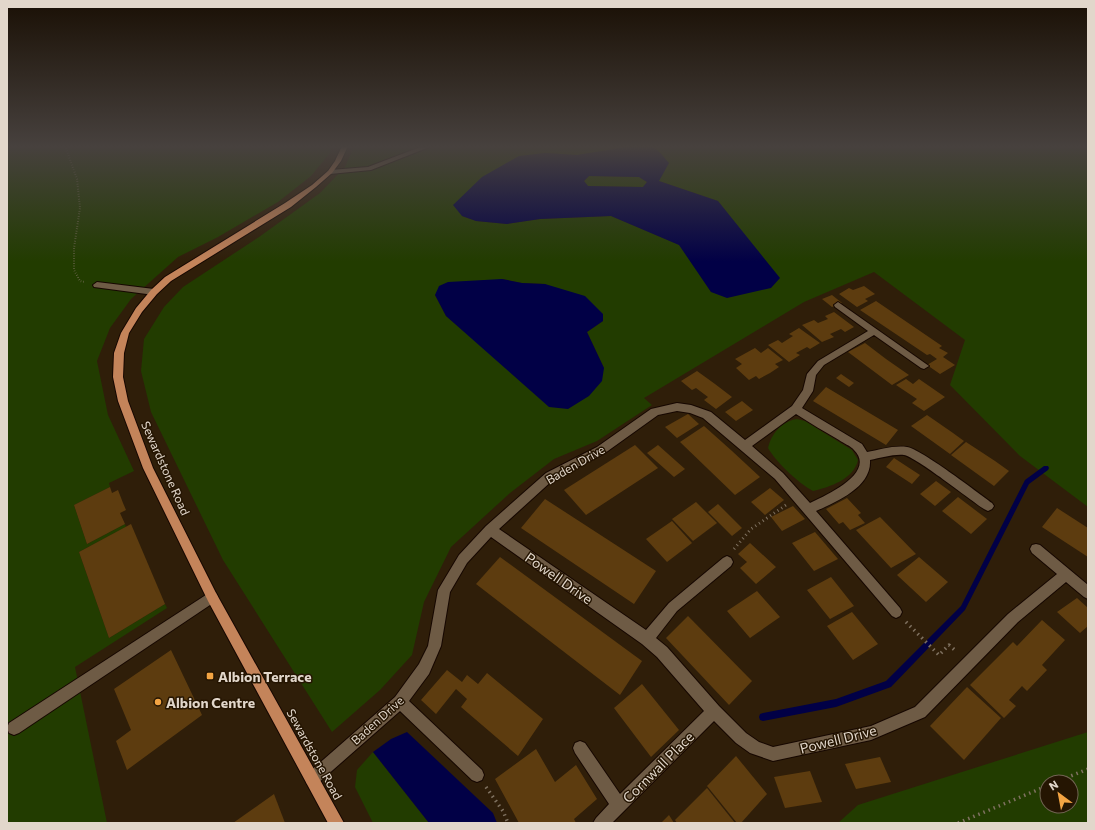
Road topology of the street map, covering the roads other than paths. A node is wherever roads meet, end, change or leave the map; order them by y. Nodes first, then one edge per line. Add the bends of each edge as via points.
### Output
1 (315, 185) edge
2 (97, 285) road end
3 (154, 292) junction
4 (838, 306) dead end
5 (874, 331) junction
6 (924, 366) dead end
7 (796, 409) junction
8 (745, 446) junction
9 (864, 457) junction
10 (988, 506) dead end
11 (809, 509) junction
12 (490, 530) junction
13 (1036, 549) dead end
14 (727, 562) road end
15 (1066, 574) junction
16 (1088, 593) edge
17 (212, 597) junction
18 (896, 612) dead end
19 (647, 639) junction
20 (400, 702) junction
21 (714, 711) junction
22 (14, 728) dead end
23 (580, 748) dead end
24 (477, 775) road end
25 (312, 778) junction
26 (619, 806) junction
27 (336, 823) edge
28 (601, 823) edge

1 - 3 main road, Sewardstone Road via 288,205 188,266
2 - 3 street
3 - 17 main road, Sewardstone Road via 125,333 119,353 118,377 123,401 148,468
4 - 5 street
5 - 6 street
5 - 7 street via 821,362 812,374 808,391
7 - 8 street
7 - 9 street via 858,447
8 - 11 street, Baden Drive via 779,476
8 - 12 street, Baden Drive via 707,416 691,409 677,407 655,412 601,450 550,476
9 - 10 street via 907,451
9 - 11 street via 865,465 860,478 839,494
11 - 18 street, Baden Drive
12 - 19 street, Powell Drive
12 - 20 street, Baden Drive via 463,559 444,590 434,646 424,669
13 - 15 street
14 - 19 street via 673,607
15 - 16 street
15 - 21 street, Powell Drive via 1013,618 920,712 871,733 773,754 755,748 741,738
17 - 22 street
17 - 25 main road, Sewardstone Road
19 - 21 street, Powell Drive via 662,652
20 - 24 street
20 - 25 street, Baden Drive
21 - 26 street, Cornwall Place
23 - 26 street
25 - 27 main road, Sewardstone Road
26 - 28 street, Cornwall Place

